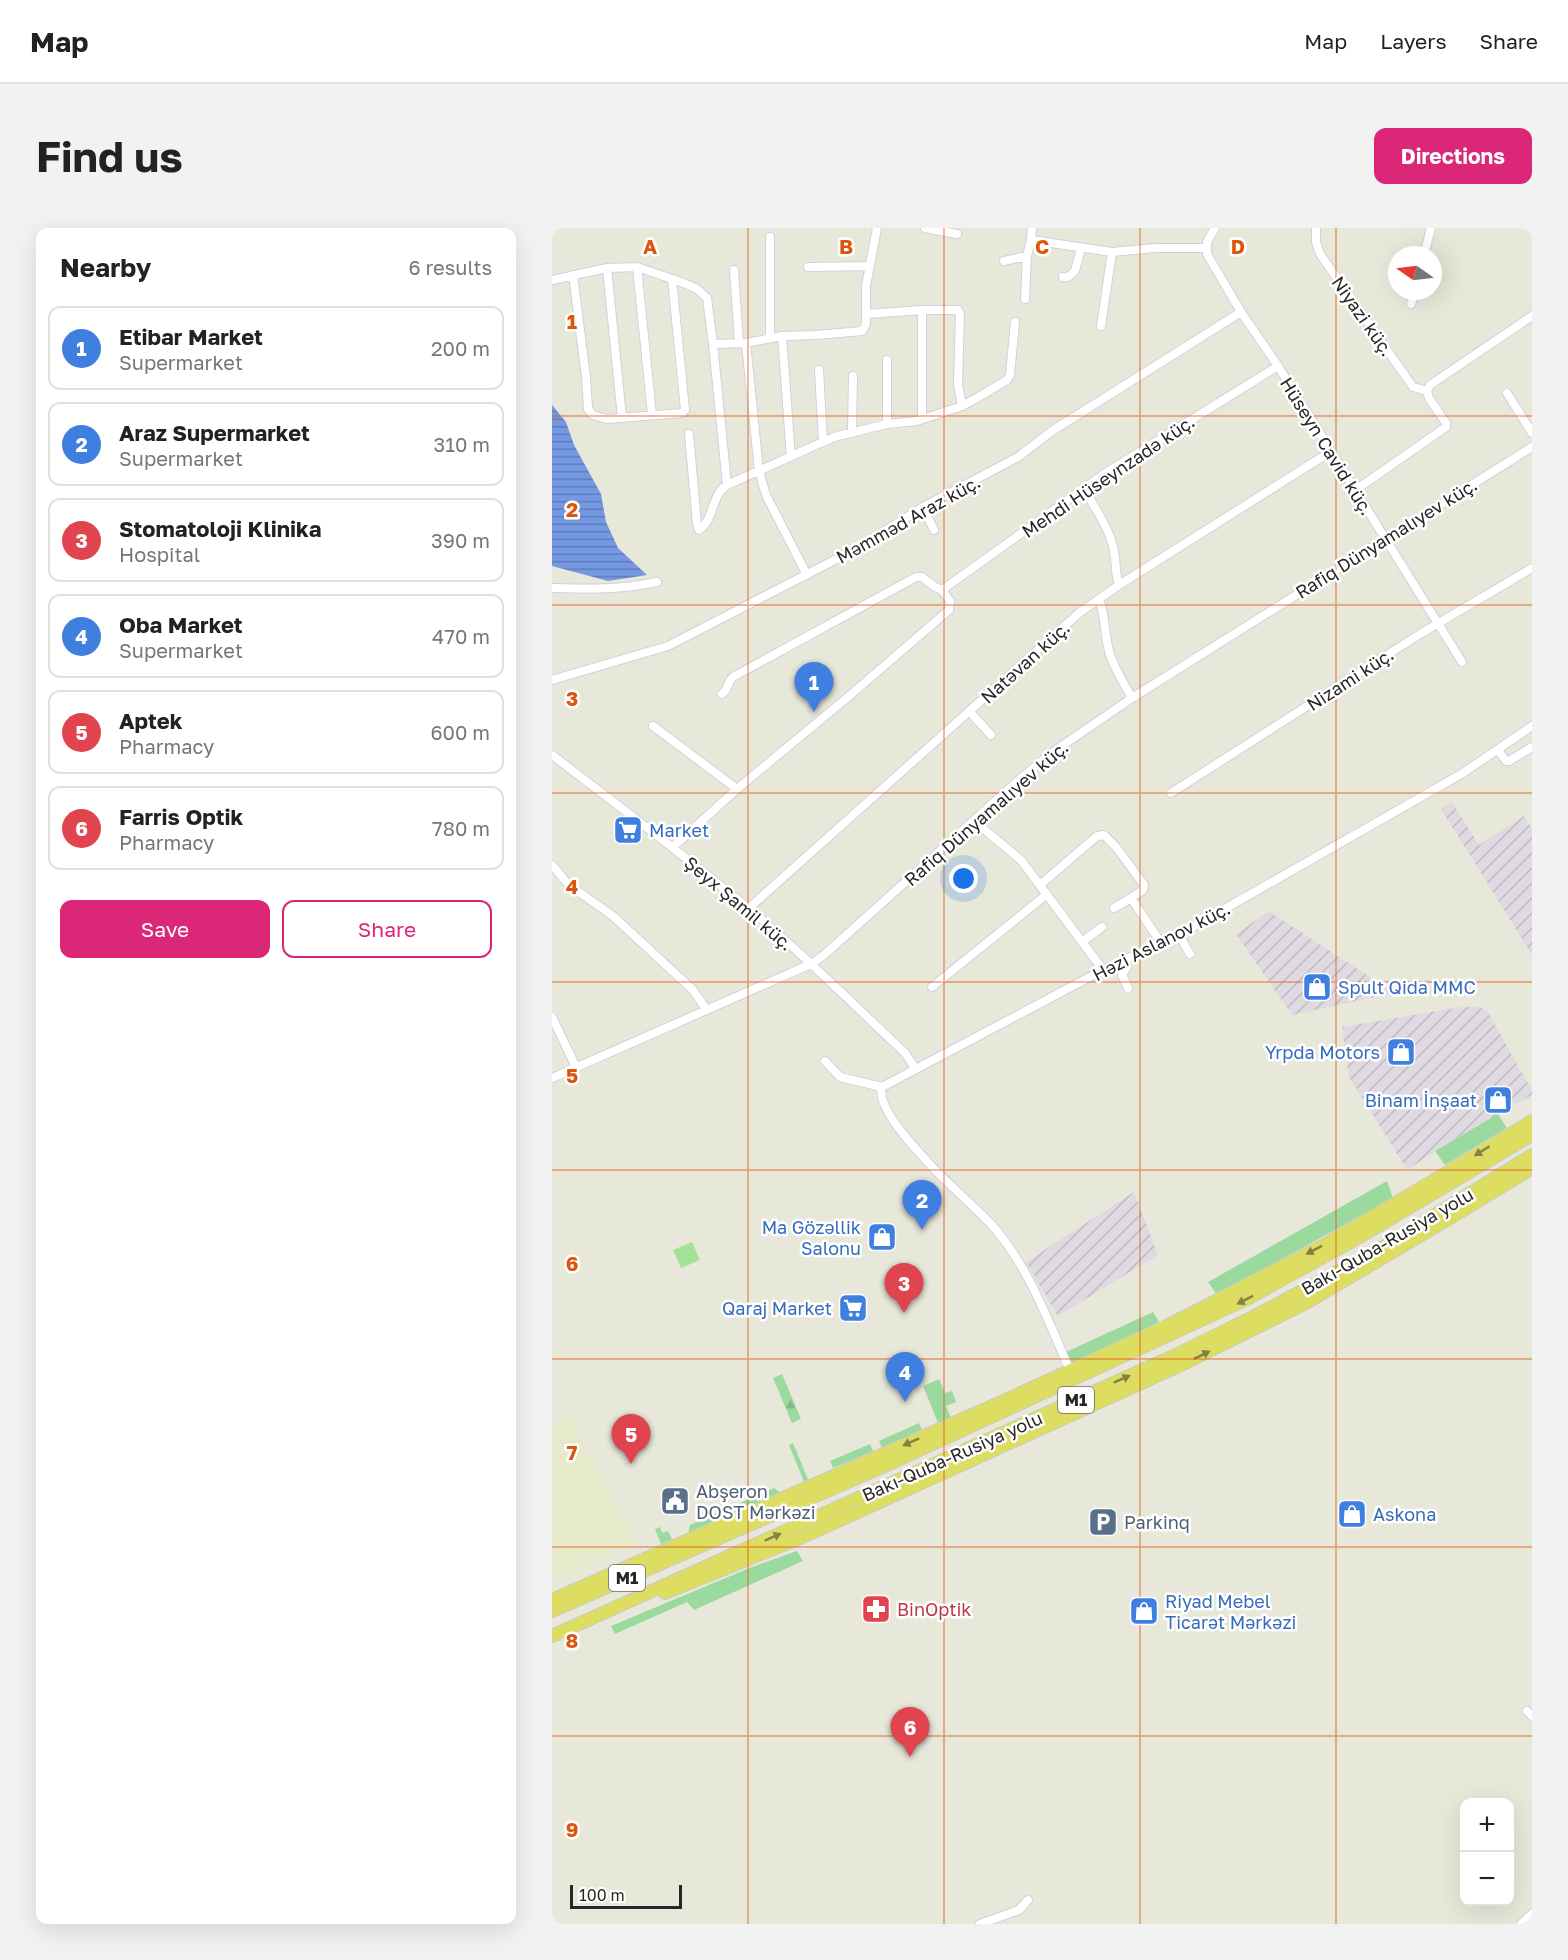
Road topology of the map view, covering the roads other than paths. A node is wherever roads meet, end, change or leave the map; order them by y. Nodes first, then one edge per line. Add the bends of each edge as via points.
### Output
1 (877, 228) edge
2 (925, 228) edge
3 (1032, 228) edge
4 (1215, 228) edge
5 (1316, 228) edge
6 (1431, 228) edge
7 (957, 234) dead end
8 (770, 237) dead end
9 (1031, 240) junction
10 (1426, 246) edge
11 (1081, 248) junction
12 (1205, 248) junction
13 (1112, 252) junction
14 (1027, 256) junction
15 (1004, 261) dead end
16 (869, 266) junction
17 (637, 267) junction
18 (808, 267) dead end
19 (607, 268) junction
20 (734, 270) dead end
21 (573, 275) junction
22 (1063, 277) dead end
23 (672, 279) junction
24 (552, 280) edge
25 (1025, 299) dead end
26 (1412, 300) edge
27 (1411, 304) dead end
28 (922, 310) junction
29 (1241, 312) junction
30 (866, 314) junction
31 (1532, 315) edge
32 (1015, 322) dead end
33 (1101, 326) dead end
34 (782, 336) junction
35 (770, 338) junction
36 (742, 343) junction
37 (713, 344) junction
38 (887, 360) dead end
39 (1278, 366) junction
40 (819, 370) dead end
41 (853, 376) dead end
42 (1427, 391) junction
43 (1507, 393) dead end
44 (962, 406) junction
45 (652, 415) junction
46 (622, 418) junction
47 (922, 419) junction
48 (887, 424) junction
49 (852, 431) junction
50 (1532, 433) edge
51 (689, 434) dead end
52 (823, 442) junction
53 (1532, 447) edge
54 (1330, 452) junction
55 (791, 457) junction
56 (759, 471) junction
57 (727, 485) junction
58 (1084, 488) junction
59 (1354, 491) junction
60 (923, 507) junction
61 (934, 530) dead end
62 (1384, 538) junction
63 (1532, 568) edge
64 (807, 575) junction
65 (657, 582) dead end
66 (1119, 585) junction
67 (552, 588) edge
68 (942, 590) junction
69 (1099, 599) junction
70 (1438, 623) junction
71 (1462, 662) dead end
72 (552, 680) edge
73 (722, 694) dead end
74 (1132, 698) junction
75 (970, 711) junction
76 (652, 726) dead end
77 (1532, 726) edge
78 (992, 735) dead end
79 (1532, 747) edge
80 (1498, 750) junction
81 (552, 755) edge
82 (737, 789) junction
83 (1171, 793) dead end
84 (975, 821) junction
85 (673, 847) junction
86 (552, 865) edge
87 (1040, 885) junction
88 (1046, 895) junction
89 (1131, 898) junction
90 (1114, 908) dead end
91 (748, 909) junction
92 (1102, 927) dead end
93 (1179, 935) junction
94 (1082, 942) junction
95 (1161, 943) junction
96 (1190, 954) dead end
97 (1126, 959) junction
98 (811, 964) junction
99 (1103, 970) junction
100 (932, 987) dead end
101 (1128, 988) dead end
102 (706, 1009) junction
103 (552, 1017) edge
104 (825, 1061) dead end
105 (576, 1066) junction
106 (915, 1068) junction
107 (552, 1078) edge
108 (882, 1087) junction
109 (1532, 1120) edge
110 (1532, 1135) edge
111 (1532, 1155) edge
112 (1532, 1168) edge
113 (1070, 1371) junction
114 (552, 1600) edge
115 (552, 1611) edge
116 (604, 1613) junction
117 (552, 1636) edge
118 (1028, 1900) dead end
119 (1532, 1914) edge
120 (980, 1924) edge
121 (1521, 1924) edge

1 - 16 street
2 - 7 street
3 - 9 street
4 - 12 street
5 - 42 street, Niyazi küç. via 1320,254 1413,387
6 - 10 street
8 - 35 street
9 - 11 street
9 - 14 street
11 - 13 street
11 - 22 street via 1074,271
12 - 13 street
12 - 29 street, Hüseyn Cavid küç.
13 - 33 street
14 - 15 street
14 - 25 street
16 - 18 street
16 - 30 street
17 - 19 street
17 - 23 street
17 - 45 street
19 - 21 street
19 - 46 street
20 - 36 street
21 - 24 street
21 - 46 street via 588,409 607,419
23 - 37 street via 697,289 707,298
23 - 45 street via 685,407 682,413
26 - 27 street
28 - 30 street
28 - 44 street via 951,309 960,314 958,384
28 - 47 street
29 - 39 street, Hüseyn Cavid küç.
29 - 60 street, Məmməd Araz küç. via 1018,457
30 - 34 street via 862,331
31 - 42 street via 1434,382
32 - 44 street via 1007,380
34 - 35 street
34 - 55 street
35 - 36 street
36 - 37 street
36 - 56 street
37 - 57 street
38 - 48 street
39 - 54 street, Hüseyn Cavid küç.
39 - 58 street, Mehdi Hüseynzadə küç.
40 - 52 street
41 - 49 street
42 - 59 street, Niyazi küç. via 1446,427
43 - 50 street
44 - 47 street
45 - 46 street
47 - 48 street
48 - 49 street
49 - 52 street
51 - 57 street via 698,529 709,518 718,494
52 - 55 street
53 - 62 street, Rafiq Dünyamalıyev küç.
54 - 59 street, Hüseyn Cavid küç.
54 - 66 street, Natəvan küç.
55 - 56 street
56 - 57 street
56 - 64 street via 766,495
58 - 66 street via 1111,540
58 - 68 street, Mehdi Hüseynzadə küç.
59 - 62 street, Hüseyn Cavid küç.
60 - 61 street
60 - 64 street, Məmməd Araz küç.
62 - 70 street, Hüseyn Cavid küç.
62 - 74 street, Rafiq Dünyamalıyev küç.
63 - 70 street, Nizami küç.
64 - 72 street, Məmməd Araz küç. via 668,646
65 - 67 street via 611,589
66 - 69 street, Natəvan küç.
68 - 73 street via 916,577 733,677
68 - 82 street via 950,602 949,610
69 - 74 street via 1113,664
69 - 75 street, Natəvan küç. via 1058,630
70 - 71 street, Hüseyn Cavid küç.
70 - 83 street, Nizami küç.
74 - 84 street, Rafiq Dünyamalıyev küç. via 1053,752
75 - 78 street
75 - 91 street, Natəvan küç.
76 - 82 street
77 - 80 street, Həzi Aslanov küç.
79 - 80 street via 1509,761
80 - 93 street, Həzi Aslanov küç.
81 - 85 street, Şeyx Şamil küç.
82 - 85 street
84 - 87 street via 1015,854
84 - 98 street, Rafiq Dünyamalıyev küç.
85 - 91 street, Şeyx Şamil küç.
86 - 102 street via 569,885 613,916 693,990
87 - 88 street
87 - 89 street via 1097,836 1104,835 1144,885
88 - 94 street
88 - 100 street
89 - 90 street
89 - 95 street
91 - 98 street, Şeyx Şamil küç.
92 - 94 street
93 - 95 street, Həzi Aslanov küç.
93 - 96 street
94 - 99 street
95 - 97 street, Həzi Aslanov küç.
97 - 99 street, Həzi Aslanov küç.
97 - 101 street via 1122,975
98 - 102 street, Rafiq Dünyamalıyev küç.
98 - 106 street, Şeyx Şamil küç. via 905,1053
99 - 106 street, Həzi Aslanov küç.
102 - 105 street, Rafiq Dünyamalıyev küç.
103 - 105 street
104 - 108 street via 840,1077
105 - 107 street, Rafiq Dünyamalıyev küç.
106 - 108 street, Həzi Aslanov küç.
108 - 113 street via 881,1098 910,1143 990,1224 1023,1269
109 -> 113 highway via 1326,1244
110 -> 115 highway, Bakı-Quba-Rusiya yolu / M1 via 1247,1299 878,1469
116 -> 111 highway, Bakı-Quba-Rusiya yolu / M1 via 1256,1316 1378,1250
116 -> 112 highway via 671,1592 805,1536 1179,1366 1306,1303
113 -> 114 highway
116 - 117 highway, Bakı-Quba-Rusiya yolu / M1
118 - 120 street via 1019,1910
119 - 121 street

